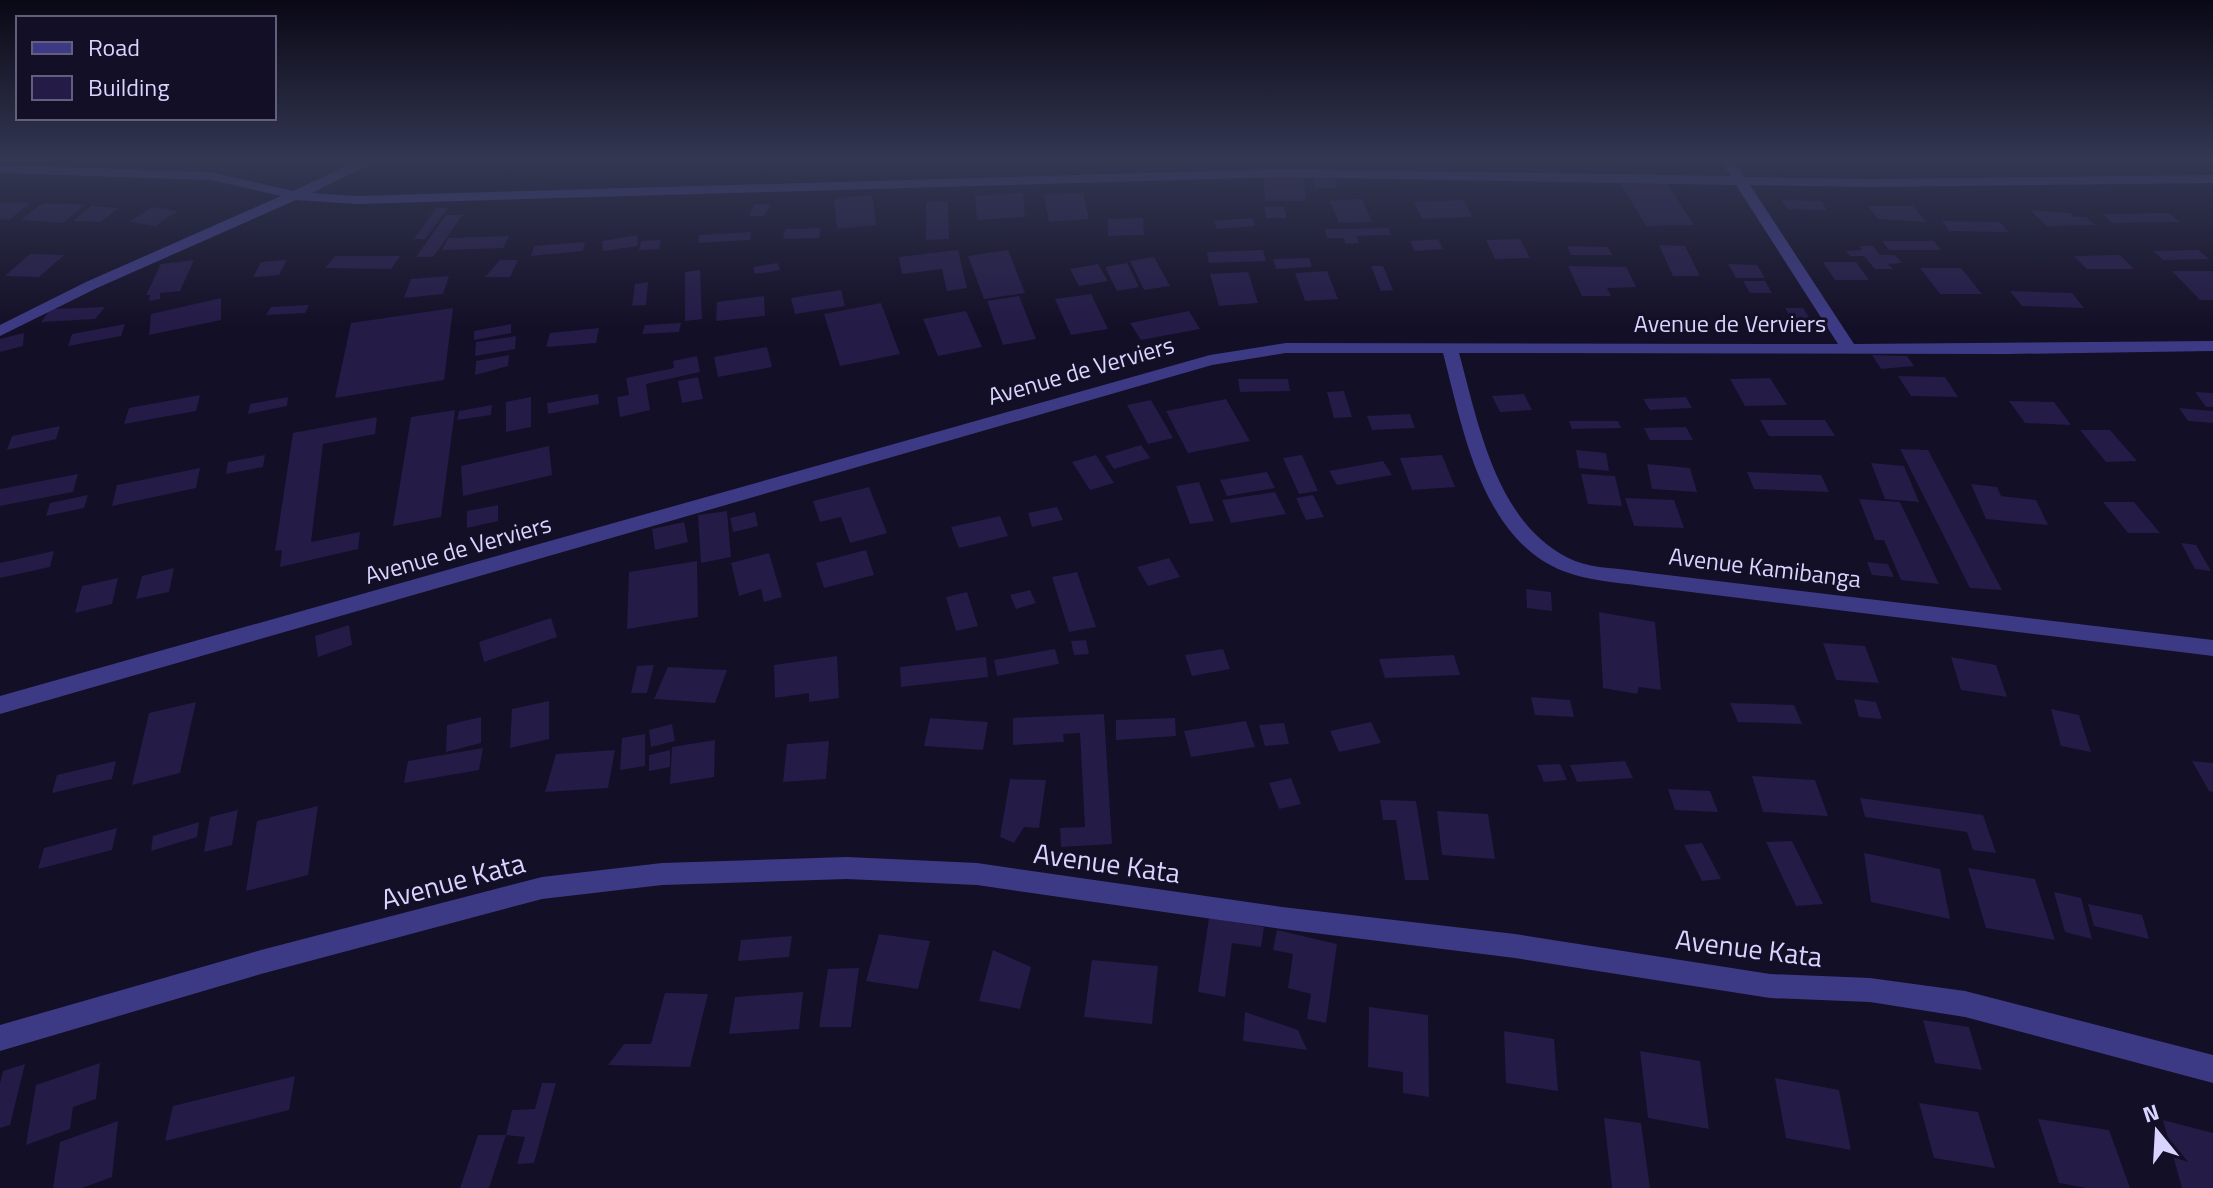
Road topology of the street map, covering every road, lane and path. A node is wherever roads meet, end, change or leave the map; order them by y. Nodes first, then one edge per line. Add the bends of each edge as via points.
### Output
1 (251, 215) edge
2 (1764, 215) edge
3 (0, 331) edge
4 (1449, 346) junction
5 (2213, 346) edge
6 (1849, 348) junction
7 (2213, 648) edge
8 (0, 705) edge
9 (0, 1038) edge
10 (2213, 1069) edge

1 - 3 street via 100,279
2 - 6 street
4 - 6 street, Avenue de Verviers
4 - 7 street, Avenue Kamibanga via 1480,459 1516,523 1538,547 1569,566
4 - 8 street, Avenue de Verviers via 1286,348 1210,360
5 - 6 street, Avenue de Verviers
9 - 10 street, Avenue Kata via 542,888 662,874 847,868 977,874 1742,982 1886,992 1965,1004

